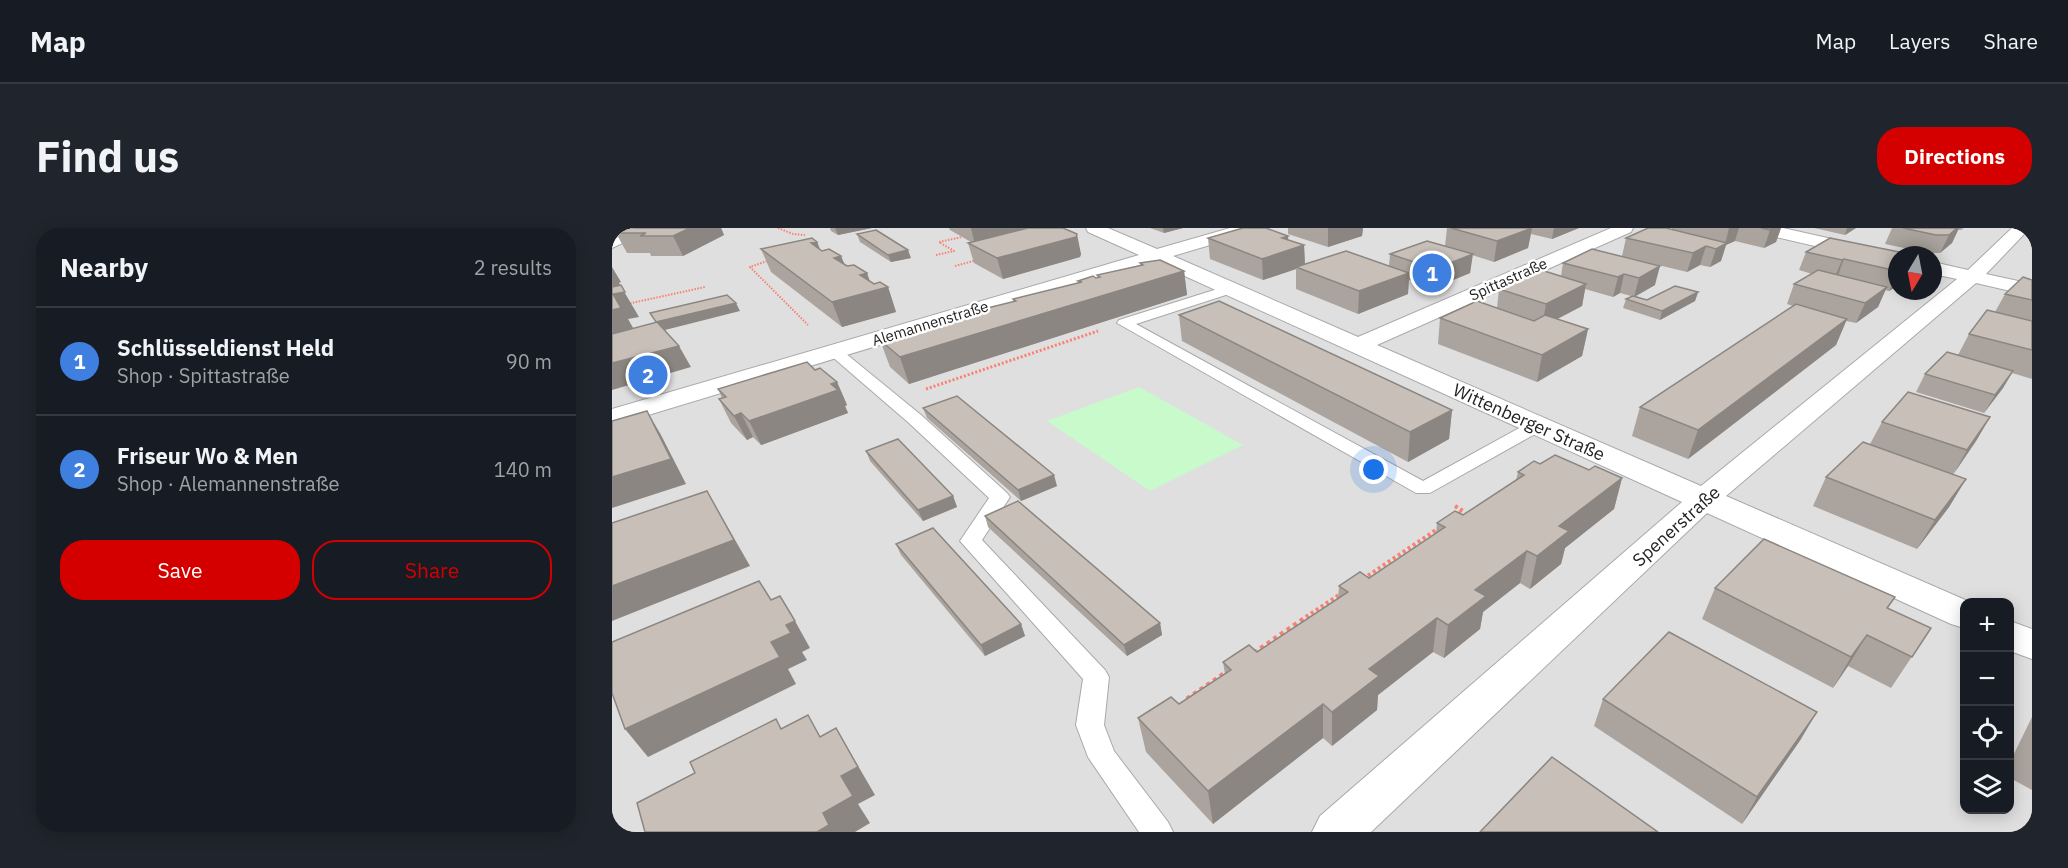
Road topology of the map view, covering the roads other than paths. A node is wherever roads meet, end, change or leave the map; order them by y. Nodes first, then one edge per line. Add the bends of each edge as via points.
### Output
1 (640, 228) edge
2 (1094, 228) edge
3 (1248, 228) edge
4 (1625, 228) edge
5 (1760, 228) edge
6 (2022, 228) edge
7 (612, 243) edge
8 (1155, 255) junction
9 (1888, 257) edge
10 (1942, 270) edge
11 (1972, 277) junction
12 (1230, 289) junction
13 (2032, 290) edge
14 (1358, 345) junction
15 (834, 351) junction
16 (612, 418) edge
17 (1538, 425) junction
18 (1704, 499) junction
19 (1960, 613) edge
20 (2014, 637) edge
21 (2032, 645) edge
22 (1157, 832) edge
23 (1337, 832) edge

1 - 7 street
2 - 8 street, Wittenberger Straße
3 - 8 street, Alemannenstraße
4 - 14 street, Spittastraße
5 - 9 street
6 - 11 street, Spenerstraße
8 - 12 street, Wittenberger Straße
8 - 15 street, Alemannenstraße
10 - 11 street
11 - 13 street
11 - 18 street, Spenerstraße
12 - 14 street, Wittenberger Straße
12 - 17 lane via 1124,323 1423,489
14 - 17 street, Wittenberger Straße
15 - 16 street, Alemannenstraße
15 - 22 lane via 999,497 971,541 1096,677 1090,725 1102,756
17 - 18 street, Wittenberger Straße
18 - 19 street, Wittenberger Straße
18 - 23 street, Spenerstraße
20 - 21 street

